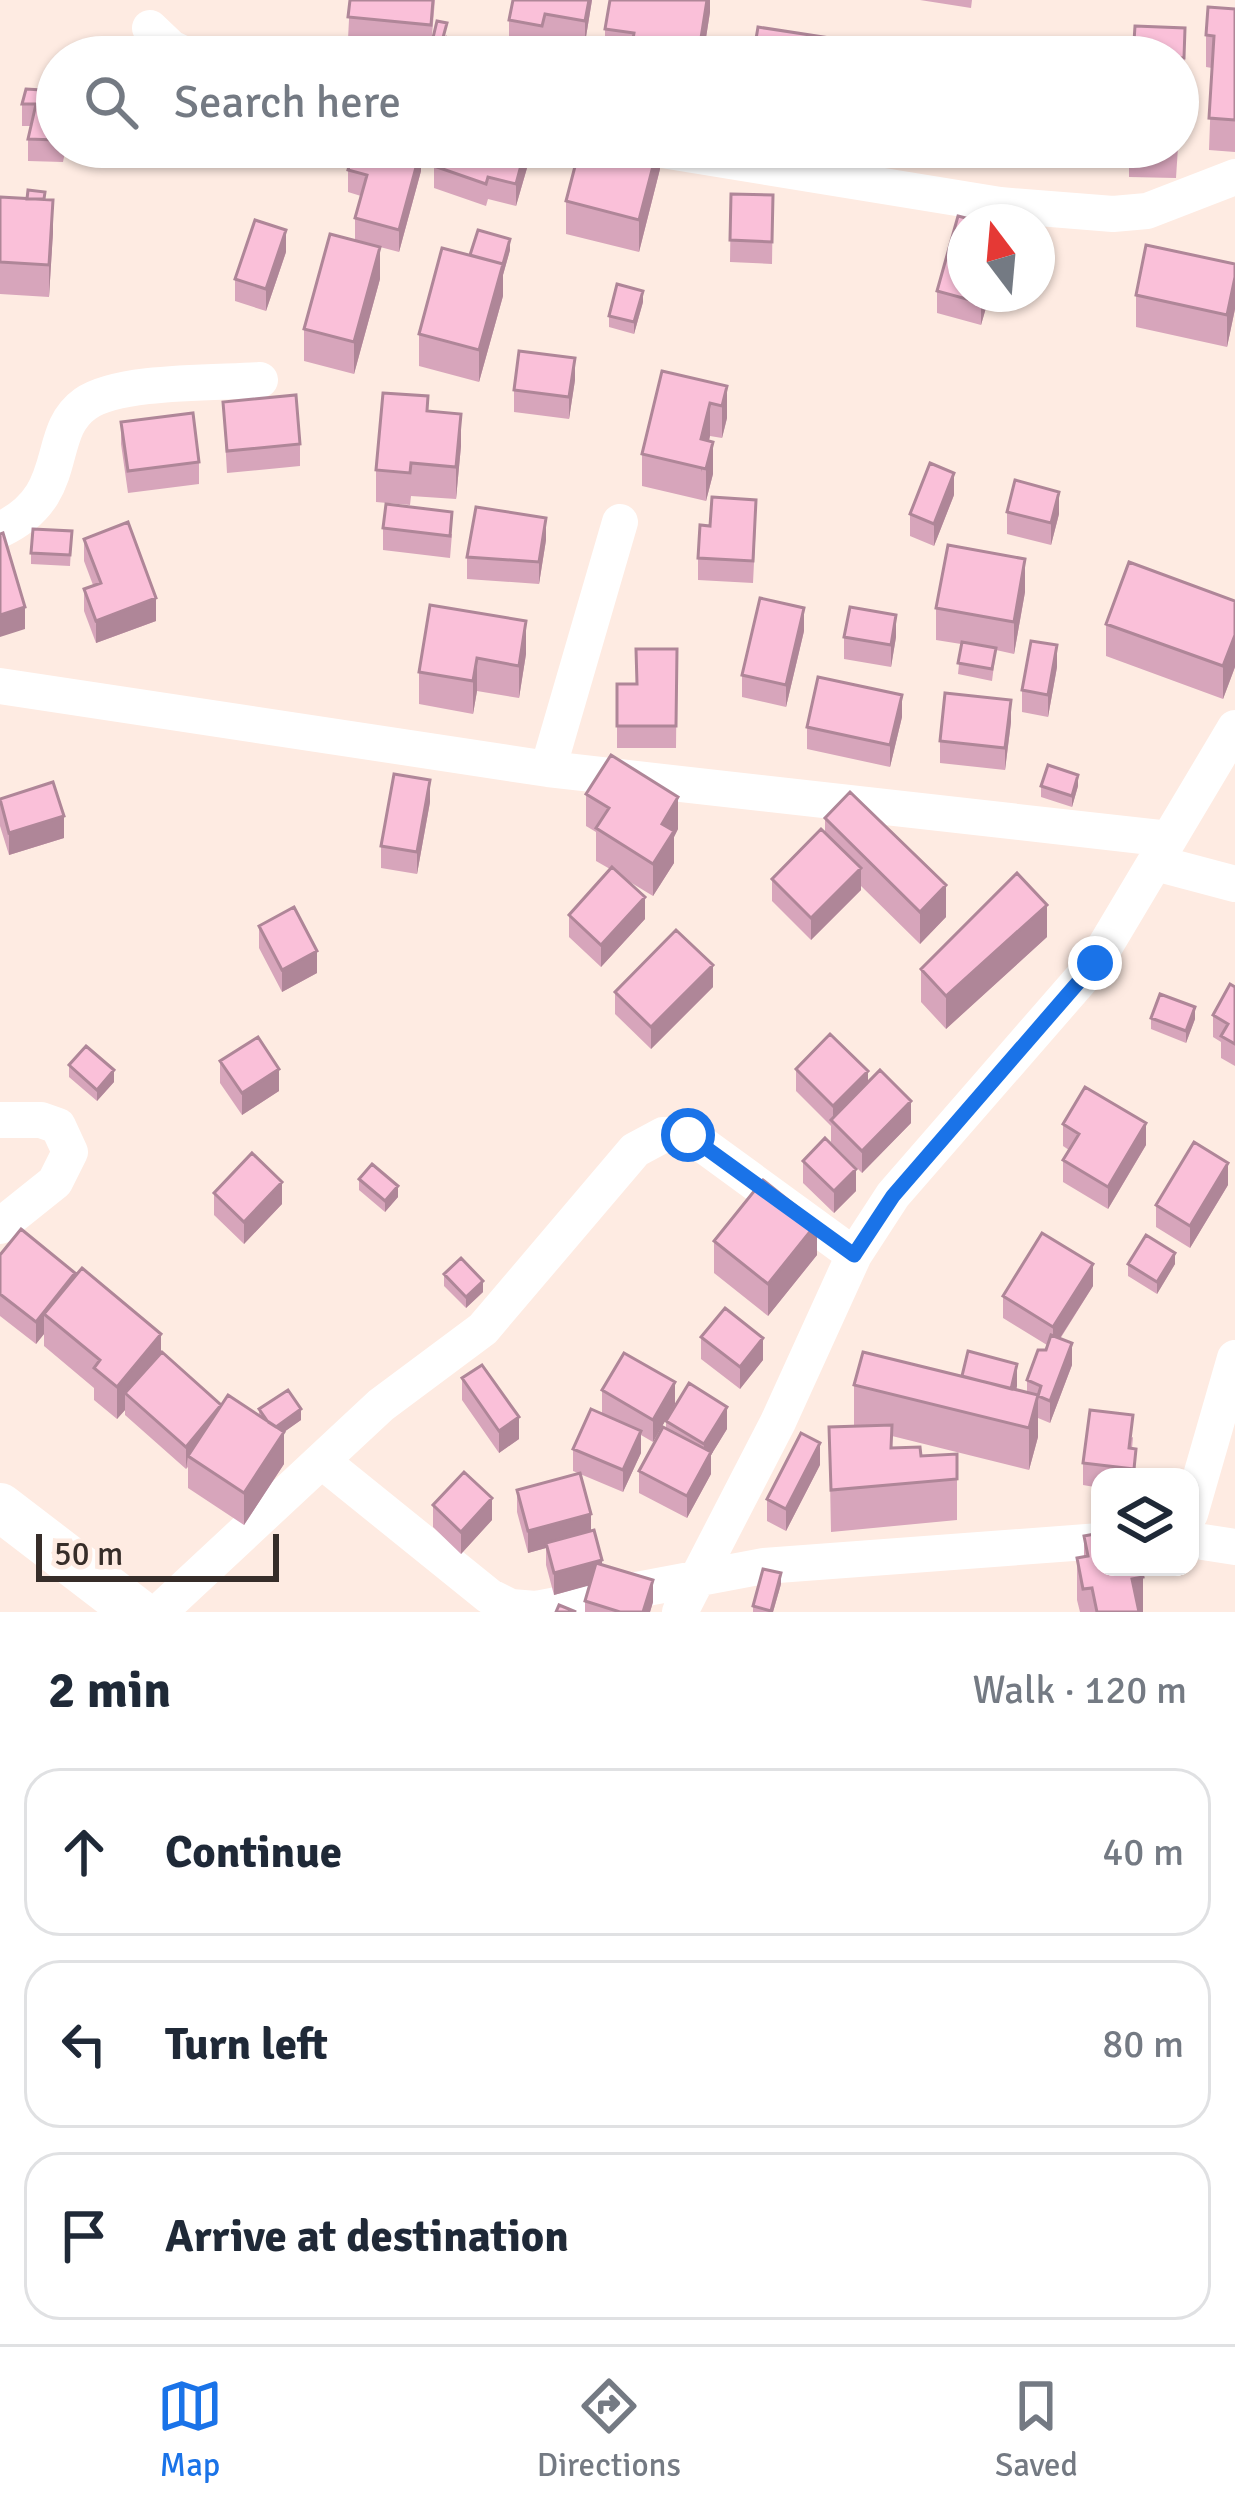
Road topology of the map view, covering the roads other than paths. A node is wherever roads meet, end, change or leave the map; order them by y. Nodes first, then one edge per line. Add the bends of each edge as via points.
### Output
1 (150, 28) dead end
2 (158, 36) edge
3 (773, 168) edge
4 (1235, 178) edge
5 (260, 380) dead end
6 (620, 522) dead end
7 (0, 530) edge
8 (0, 686) edge
9 (1235, 728) edge
10 (548, 769) junction
11 (1162, 851) junction
12 (1235, 884) edge
13 (0, 1120) edge
14 (0, 1226) edge
15 (854, 1255) junction
16 (1235, 1358) edge
17 (323, 1462) junction
18 (1199, 1483) edge
19 (0, 1507) edge
20 (1199, 1541) edge
21 (1091, 1542) edge
22 (1235, 1547) edge
23 (688, 1597) edge
24 (137, 1612) edge
25 (159, 1612) edge

1 - 2 street
3 - 4 street via 1000,205 1113,214 1147,212
5 - 7 street via 109,393 84,404 39,503
6 - 10 street
8 - 10 street
9 - 11 street
10 - 11 street
11 - 12 street
11 - 15 street via 1095,963 893,1196
13 - 14 street via 58,1126 70,1152 55,1182
15 - 17 street via 688,1135 663,1135 635,1150 483,1329
15 - 23 street
16 - 18 street
17 - 23 street via 511,1607
17 - 25 street
19 - 24 street
20 - 22 street
21 - 23 street via 764,1566

